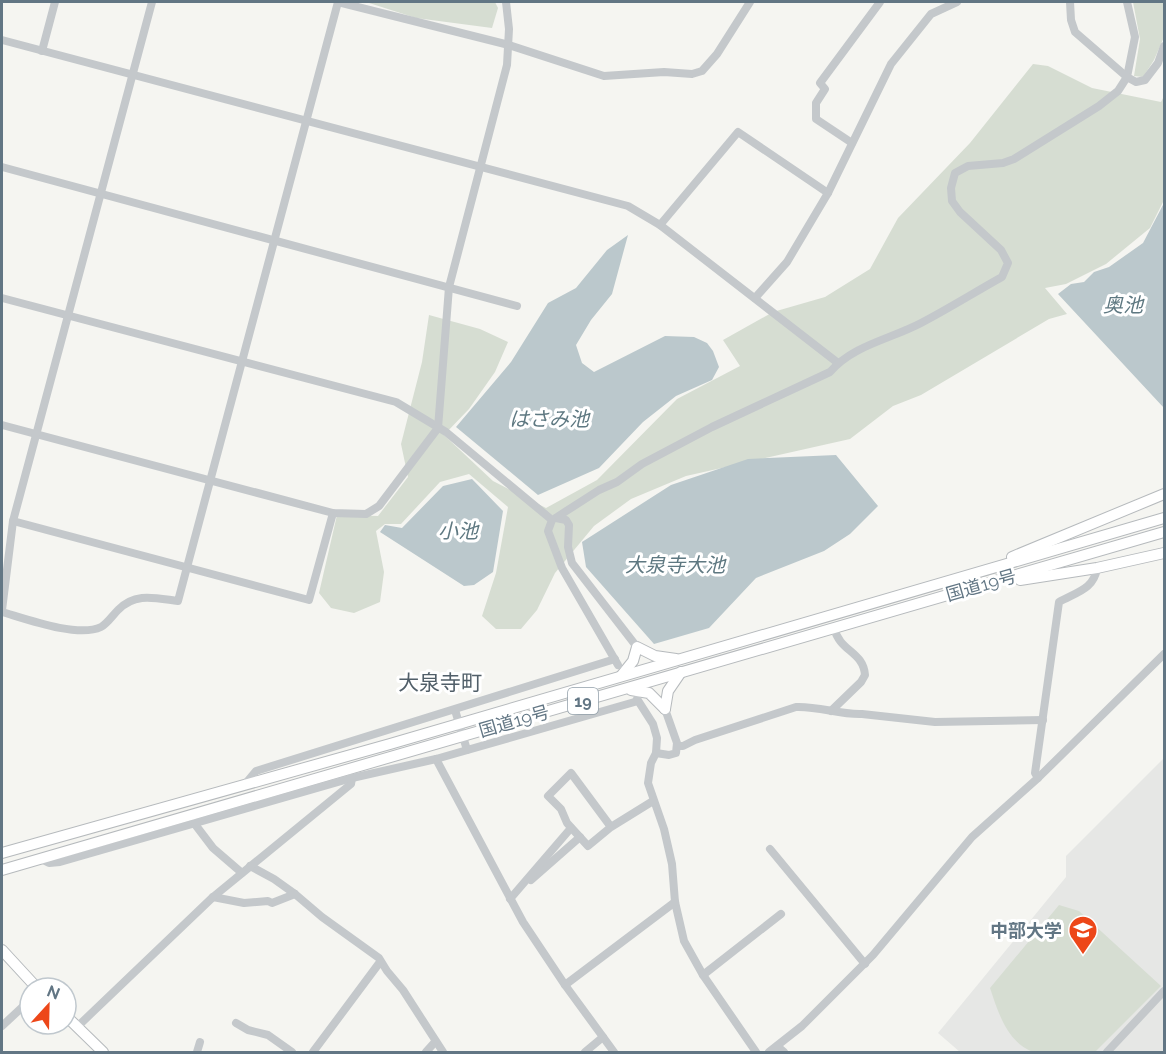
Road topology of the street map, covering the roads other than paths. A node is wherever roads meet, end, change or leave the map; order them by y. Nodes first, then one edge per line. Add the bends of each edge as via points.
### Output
1 (55, 2) edge
2 (152, 2) edge
3 (338, 2) edge
4 (506, 2) edge
5 (750, 2) edge
6 (880, 2) edge
7 (957, 2) edge
8 (1070, 2) edge
9 (1127, 2) edge
10 (2, 40) edge
11 (509, 45) junction
12 (1164, 46) edge
13 (42, 51) junction
14 (133, 75) junction
15 (1127, 77) junction
16 (305, 120) junction
17 (852, 143) junction
18 (2, 167) edge
19 (481, 168) junction
20 (828, 193) junction
21 (100, 194) junction
22 (660, 225) junction
23 (273, 240) junction
24 (449, 287) junction
25 (2, 298) edge
26 (755, 298) junction
27 (517, 306) dead end
28 (68, 316) junction
29 (242, 361) junction
30 (838, 363) junction
31 (2, 425) edge
32 (438, 428) junction
33 (37, 434) junction
34 (209, 481) junction
35 (1164, 494) edge
36 (333, 513) junction
37 (1164, 518) edge
38 (554, 519) junction
39 (13, 521) junction
40 (1164, 532) edge
41 (1164, 553) edge
42 (1002, 565) junction
43 (187, 568) junction
44 (1097, 568) junction
45 (1005, 578) junction
46 (2, 611) edge
47 (834, 628) junction
48 (637, 647) junction
49 (1164, 654) edge
50 (679, 660) junction
51 (681, 672) junction
52 (621, 676) junction
53 (626, 689) junction
54 (665, 709) junction
55 (455, 710) junction
56 (831, 711) junction
57 (1043, 720) junction
58 (460, 724) junction
59 (463, 736) junction
60 (677, 746) junction
61 (467, 750) junction
62 (656, 753) junction
63 (436, 759) junction
64 (352, 778) junction
65 (1038, 778) junction
66 (246, 783) junction
67 (653, 801) junction
68 (194, 824) junction
69 (611, 827) junction
70 (571, 828) junction
71 (580, 837) junction
72 (770, 849) dead end
73 (2, 853) edge
74 (41, 859) junction
75 (250, 866) junction
76 (2, 870) edge
77 (242, 873) junction
78 (295, 894) junction
79 (213, 897) junction
80 (510, 899) junction
81 (675, 902) junction
82 (781, 914) dead end
83 (2, 950) edge
84 (380, 962) junction
85 (865, 964) junction
86 (703, 975) junction
87 (26, 976) edge
88 (565, 985) junction
89 (1164, 991) edge
90 (18, 1011) edge
91 (236, 1023) dead end
92 (2, 1026) edge
93 (78, 1027) joint
94 (603, 1037) junction
95 (200, 1042) dead end
96 (435, 1042) junction
97 (777, 1046) junction
98 (101, 1052) edge
99 (197, 1053) edge
100 (292, 1053) edge
101 (313, 1053) edge
102 (426, 1053) edge
103 (443, 1053) edge
104 (585, 1053) edge
105 (614, 1053) edge
106 (756, 1053) edge
107 (769, 1053) edge
108 (784, 1053) edge
109 (1107, 1053) edge

1 - 13 street
2 - 14 street
3 - 11 street
3 - 16 street
4 - 11 street
5 - 11 street via 709,64 692,74 604,76
6 - 17 street via 820,83 825,89 816,103 816,119
7 - 17 street via 931,14 891,64
8 - 15 street via 1075,32
9 - 15 street via 1135,37
10 - 13 street
11 - 19 street via 504,82
12 - 15 street via 1158,63 1145,80 1136,82
13 - 14 street
14 - 16 street
14 - 21 street
15 - 30 street via 1118,91 1099,105 1014,159 968,166 955,173 952,201 1001,250 1008,263 1002,277 919,324 870,344
16 - 19 street
16 - 23 street
17 - 20 street
18 - 21 street
19 - 22 street via 628,206
19 - 24 street
20 - 22 street via 738,132
20 - 26 street via 787,262
21 - 23 street
21 - 28 street
22 - 26 street
23 - 24 street
23 - 29 street
24 - 27 street
24 - 32 street
25 - 28 street
26 - 30 street
28 - 29 street
28 - 33 street
29 - 32 street via 396,402
29 - 34 street
30 - 38 street via 831,372 642,464
31 - 33 street
32 - 36 street via 379,506 366,514
32 - 38 street
33 - 34 street
33 - 39 street
34 - 36 street
34 - 43 street
35 - 42 highway via 1014,555
36 - 43 street via 309,600
37 - 42 highway, 国道19号 / 19
38 - 48 street via 566,520 572,562
38 - 55 street via 548,531 562,568 617,662
39 - 43 street
39 - 46 street
40 - 45 highway, 国道19号 / 19
41 - 44 highway
42 - 50 highway, 国道19号 / 19
43 - 46 street via 178,601 133,598 102,627 64,629
44 - 45 highway via 1018,581
44 - 57 street via 1090,585 1059,602
45 - 47 highway, 国道19号 / 19
47 - 51 highway, 国道19号 / 19
47 - 56 street via 840,642 863,662 866,675
48 - 50 highway via 655,656
48 - 52 highway via 633,661
49 - 65 street
50 - 52 highway, 国道19号 / 19
51 - 53 highway, 国道19号 / 19
51 - 54 highway via 668,691
52 - 58 highway, 国道19号 / 19
53 - 54 highway via 649,693
53 - 59 highway, 国道19号 / 19
54 - 60 street
55 - 58 street
55 - 66 street via 256,771
56 - 57 street via 935,722
56 - 60 street via 796,707
57 - 65 street via 1035,773
58 - 59 street
58 - 66 highway, 国道19号 / 19
59 - 61 street
59 - 74 highway, 国道19号 / 19
60 - 62 street via 676,753
61 - 62 street via 637,699 653,724
61 - 63 street
62 - 67 street via 648,783
63 - 64 street
63 - 80 street
64 - 68 street
64 - 75 street via 351,784
65 - 85 street via 972,837
66 - 73 highway, 国道19号 / 19
67 - 69 street
67 - 81 street via 672,864
68 - 74 street via 60,862
68 - 77 street via 213,848
69 - 70 street via 571,773 548,796
69 - 71 street via 588,846
70 - 71 street
70 - 80 street
71 - 80 street
72 - 85 street
74 - 76 highway, 国道19号 / 19
75 - 77 street
75 - 78 street
77 - 79 street
78 - 79 street via 272,903
78 - 84 street
79 - 93 street
80 - 88 street
81 - 86 street via 684,940
81 - 88 street
82 - 86 street
83 - 87 highway
84 - 96 street via 403,990
84 - 101 street
85 - 97 street
86 - 106 street
88 - 94 street
89 - 109 street
90 - 92 street
91 - 100 street via 268,1035
93 - 98 highway
94 - 104 street
94 - 105 street
95 - 99 street
96 - 102 street
96 - 103 street
97 - 107 street
97 - 108 street

